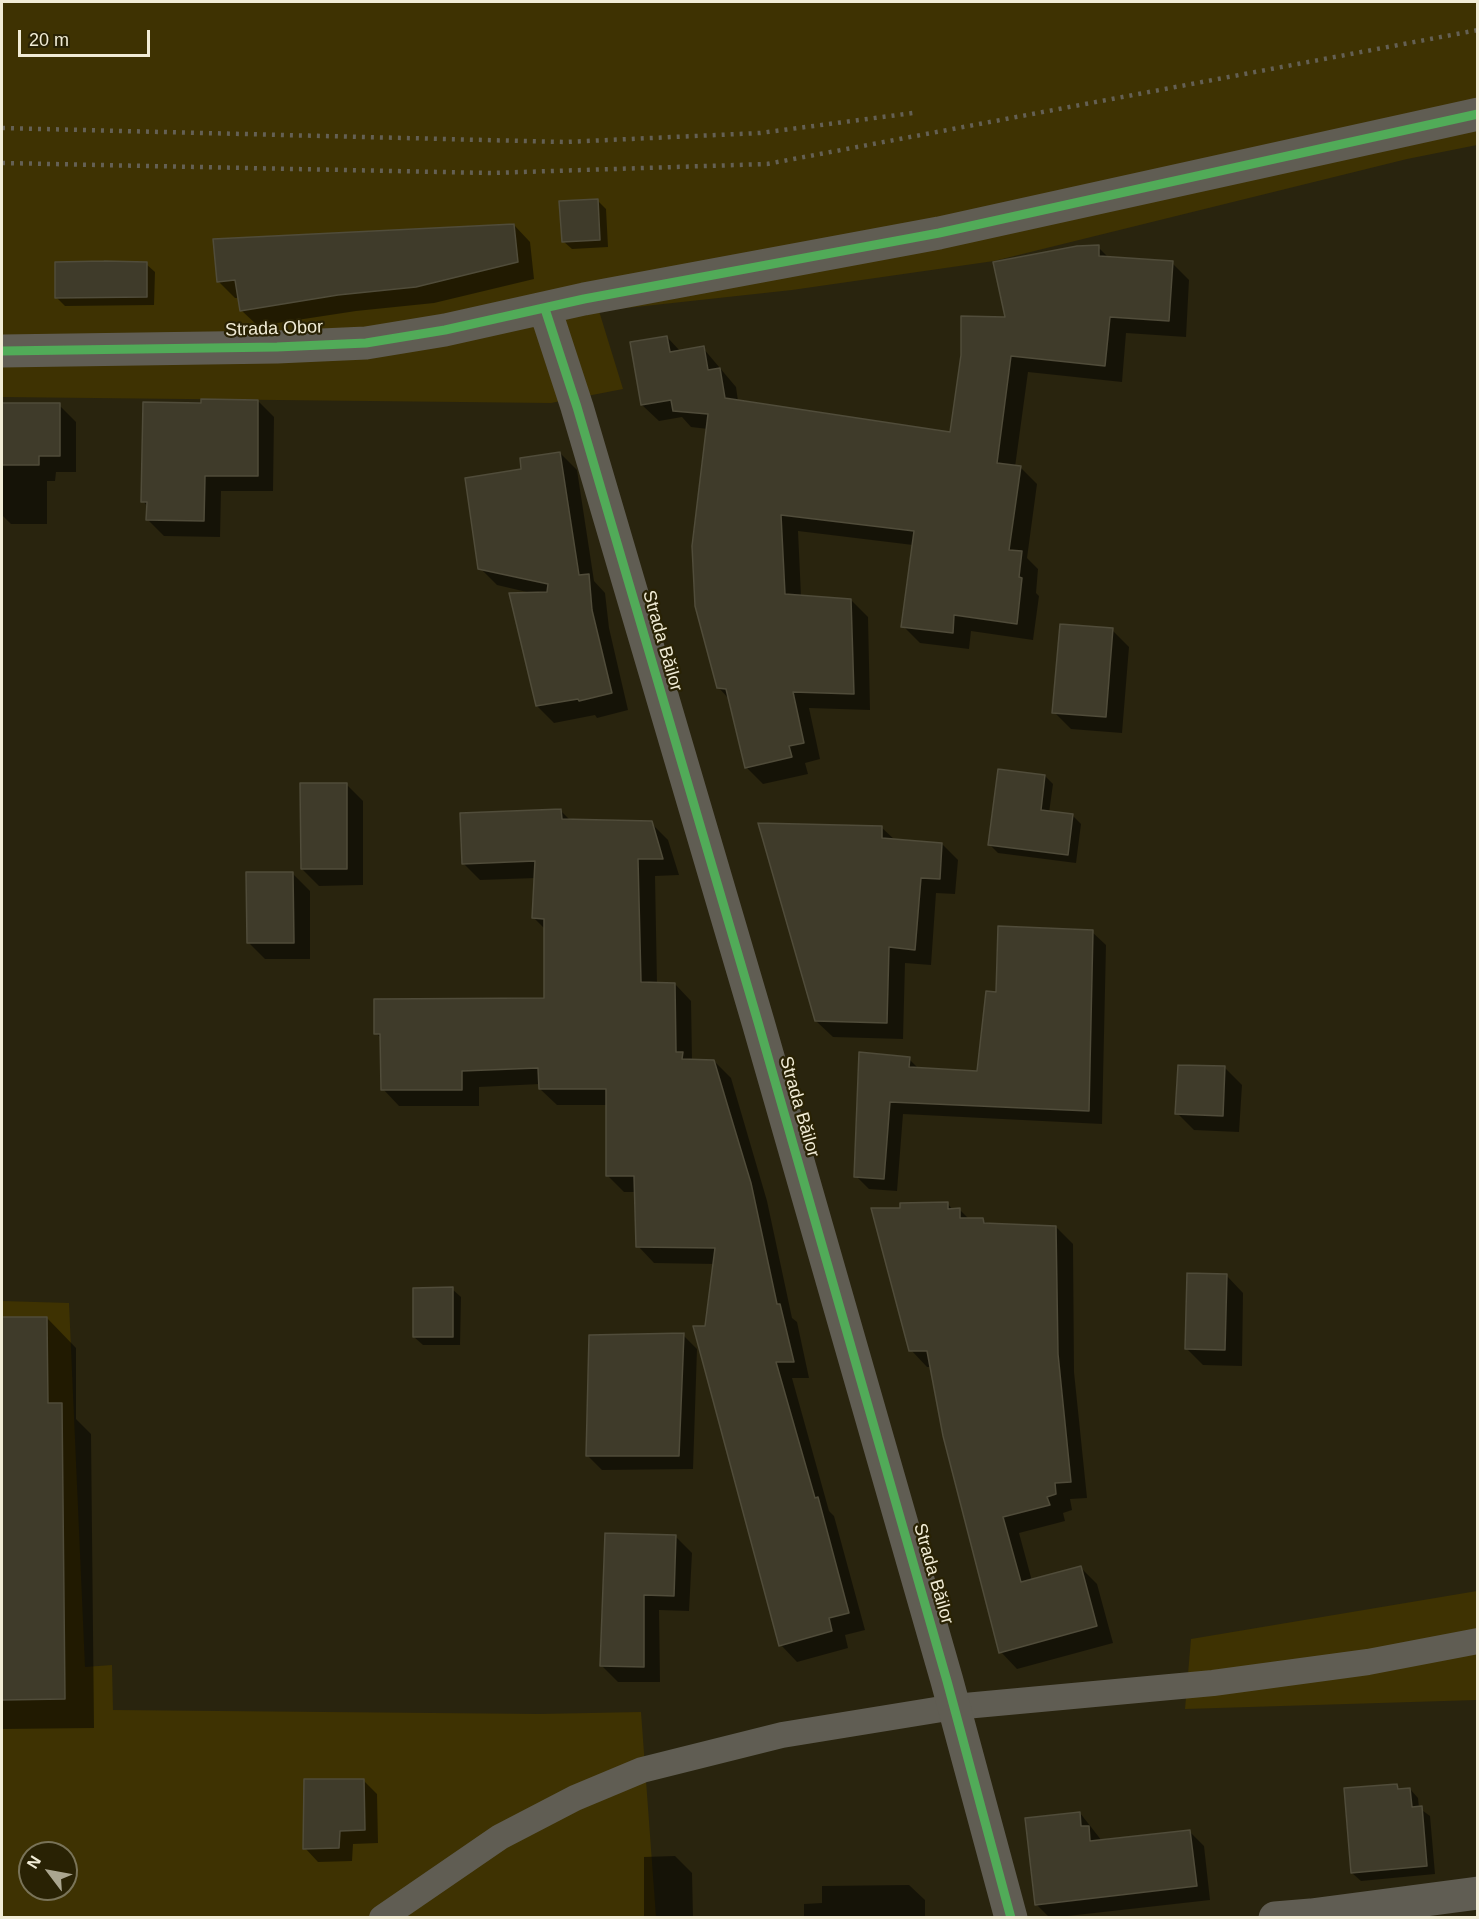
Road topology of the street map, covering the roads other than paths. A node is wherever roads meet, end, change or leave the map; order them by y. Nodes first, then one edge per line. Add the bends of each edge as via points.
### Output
1 (1478, 114) edge
2 (545, 309) junction
3 (2, 351) edge
4 (1478, 1641) edge
5 (954, 1707) junction
6 (1478, 1893) edge
7 (382, 1917) edge
8 (1011, 1917) edge
9 (1275, 1917) edge

1 - 2 street, Strada Obor via 950,231
2 - 3 street, Strada Obor via 366,343
2 - 5 street, Strada Băilor via 758,1023
4 - 5 lane via 1368,1662 1213,1683
5 - 7 lane via 782,1735 642,1770 575,1798 500,1837
5 - 8 street, Strada Băilor
6 - 9 street

